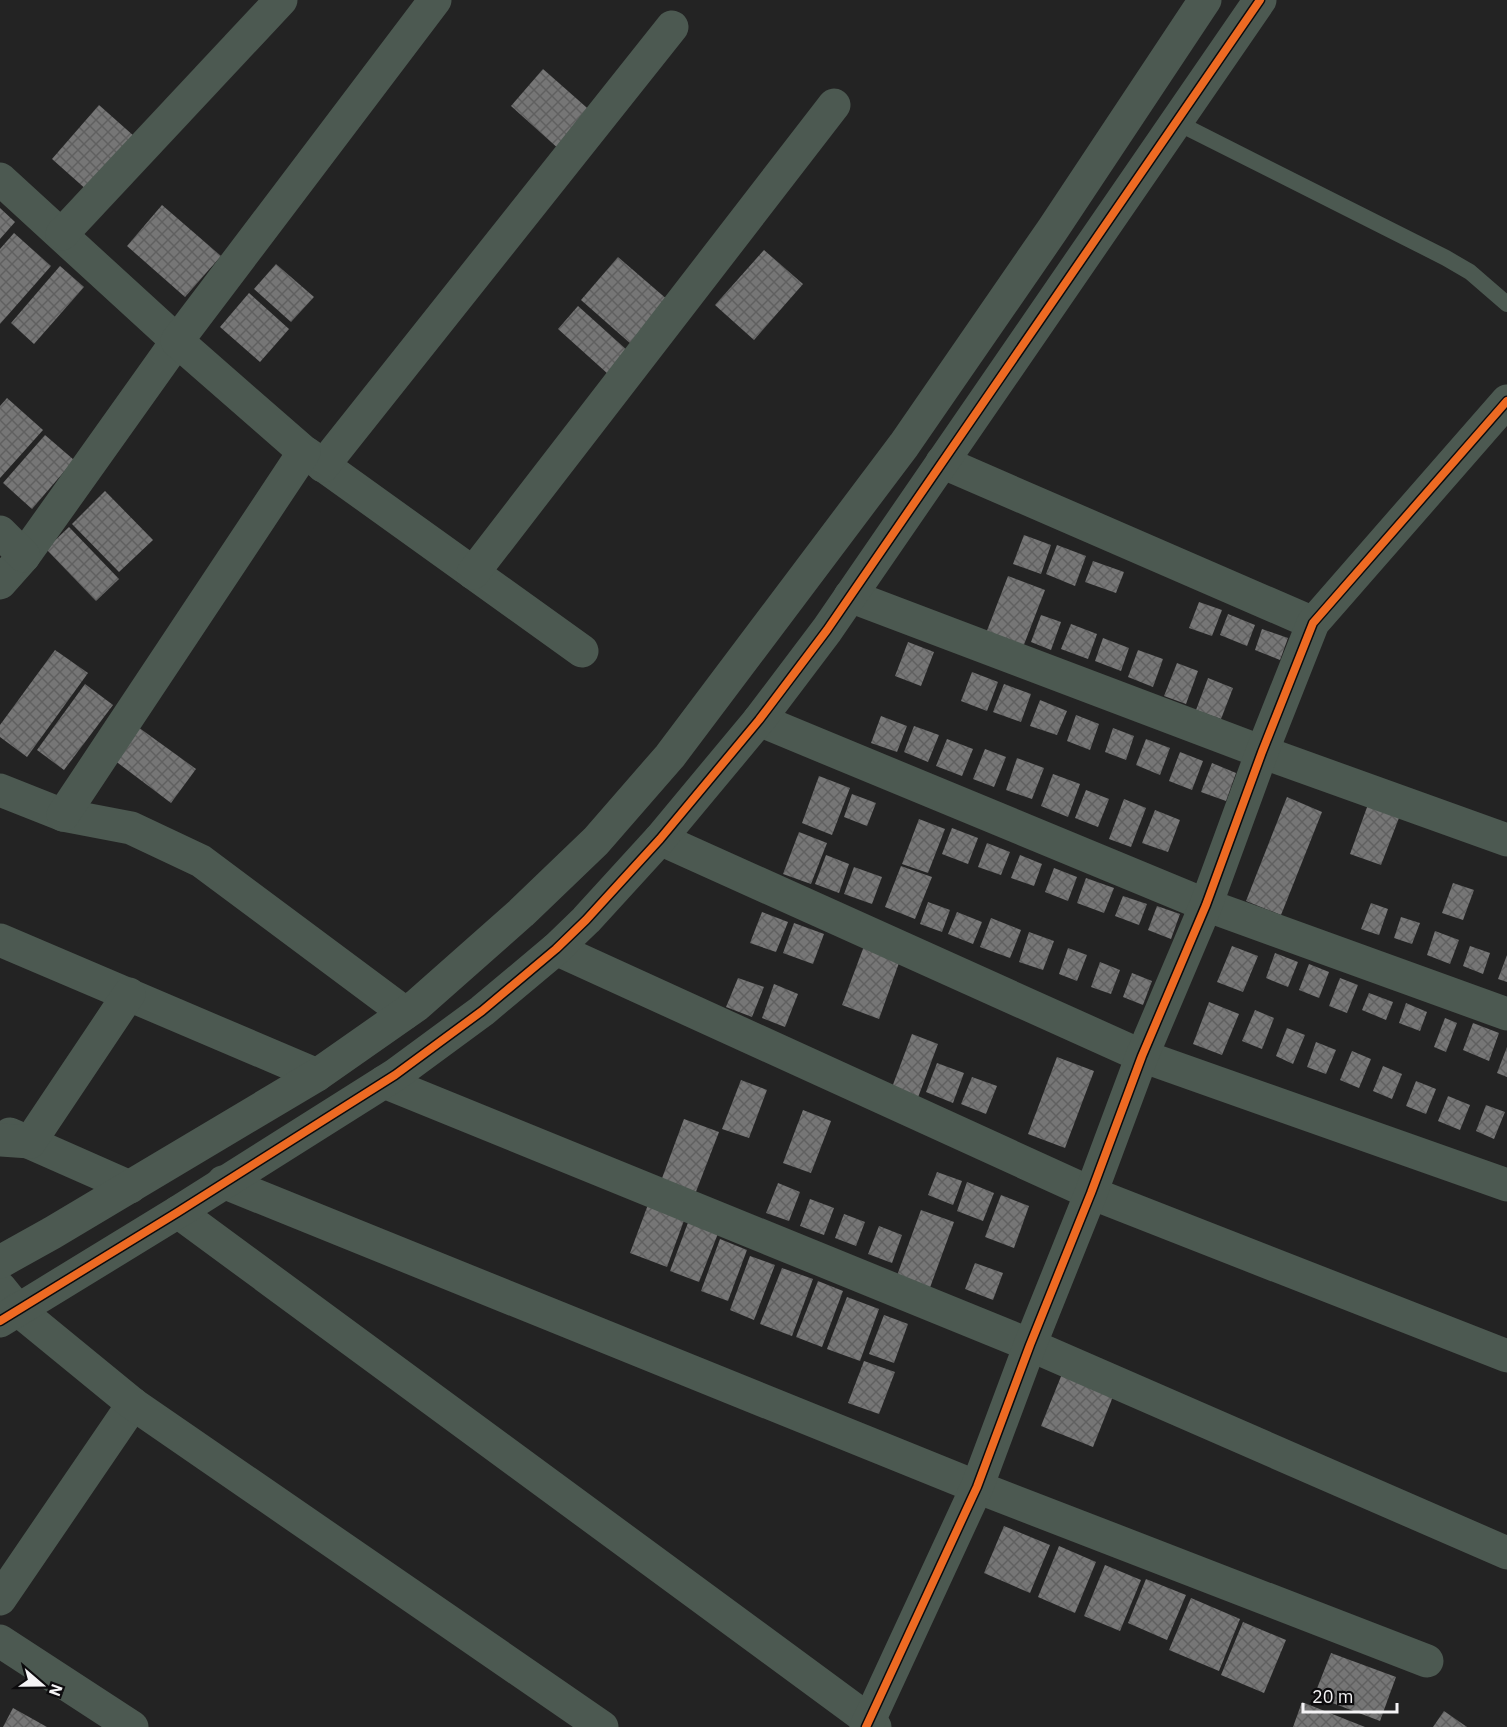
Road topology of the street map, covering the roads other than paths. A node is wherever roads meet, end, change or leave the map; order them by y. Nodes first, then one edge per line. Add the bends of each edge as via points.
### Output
1 (281, 0) edge
2 (435, 0) edge
3 (1205, 0) edge
4 (1260, 0) edge
5 (672, 27) dead end
6 (834, 105) dead end
7 (1176, 122) junction
8 (0, 179) edge
9 (62, 234) junction
10 (1507, 304) edge
11 (177, 341) junction
12 (1507, 401) edge
13 (314, 459) junction
14 (942, 462) junction
15 (0, 532) edge
16 (24, 556) junction
17 (473, 573) junction
18 (0, 583) edge
19 (850, 596) junction
20 (1313, 623) junction
21 (582, 651) dead end
22 (759, 720) junction
23 (1262, 752) junction
24 (0, 790) edge
25 (63, 815) junction
26 (660, 839) junction
27 (1507, 840) edge
28 (1206, 905) junction
29 (0, 940) edge
30 (556, 949) junction
31 (129, 994) junction
32 (405, 1013) junction
33 (1507, 1014) edge
34 (1142, 1056) junction
35 (317, 1075) junction
36 (384, 1082) junction
37 (0, 1130) edge
38 (15, 1141) edge
39 (223, 1182) junction
40 (1507, 1185) edge
41 (130, 1187) junction
42 (1091, 1193) junction
43 (178, 1212) junction
44 (0, 1262) edge
45 (6, 1306) edge
46 (1030, 1345) junction
47 (1507, 1356) edge
48 (133, 1404) junction
49 (977, 1487) junction
50 (1507, 1553) edge
51 (0, 1599) edge
52 (0, 1641) edge
53 (1427, 1661) dead end
54 (870, 1725) edge
55 (132, 1727) edge
56 (602, 1727) edge

1 - 9 street
2 - 11 street
3 - 32 street via 904,445 670,756 596,841 521,913
4 - 7 street
5 - 13 street
6 - 17 street
7 - 10 lane via 1446,258 1470,272
7 - 14 street
8 - 9 street
9 - 11 street
11 - 13 street
11 - 16 street
12 - 20 street
13 - 17 street
13 - 25 street
14 - 19 street
14 - 20 street
15 - 16 street
16 - 18 street
17 - 21 street
19 - 22 street
19 - 23 street
20 - 23 street
22 - 26 street
22 - 28 street
23 - 27 street
23 - 28 street
24 - 25 street
25 - 32 street via 131,828 201,861
26 - 30 street
26 - 34 street
28 - 33 street
28 - 34 street
29 - 31 street
30 - 36 street via 482,1011
30 - 42 street
31 - 35 street
31 - 38 street
32 - 35 street
34 - 40 street
34 - 42 street
35 - 41 street
36 - 39 street
36 - 46 street
37 - 38 street
38 - 41 street
39 - 43 street
39 - 49 street
41 - 44 street
42 - 46 street
42 - 47 street
43 - 45 street
43 - 54 street
45 - 48 street
46 - 49 street
46 - 50 street
48 - 51 street
48 - 56 street
49 - 53 street
49 - 54 street
52 - 55 street

